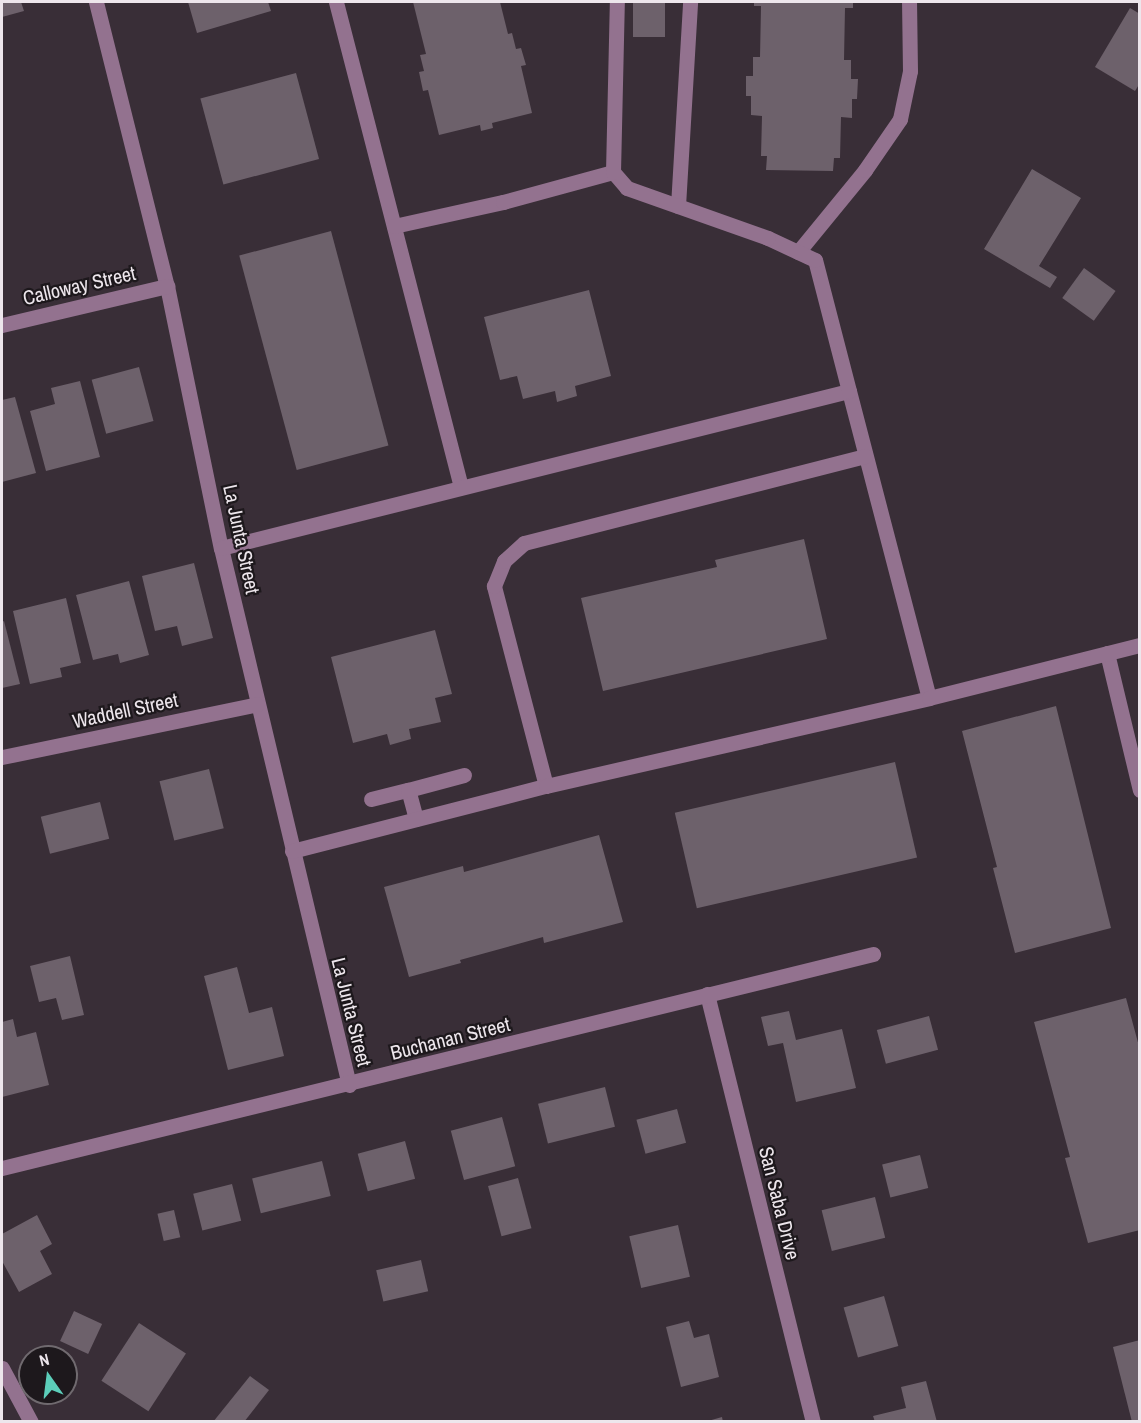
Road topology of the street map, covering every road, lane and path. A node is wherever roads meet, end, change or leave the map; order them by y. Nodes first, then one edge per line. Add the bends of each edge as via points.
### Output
1 (96, 2) edge
2 (336, 2) edge
3 (617, 2) edge
4 (690, 2) edge
5 (909, 2) edge
6 (613, 172) junction
7 (678, 206) junction
8 (394, 226) junction
9 (798, 252) junction
10 (167, 286) junction
11 (2, 326) edge
12 (849, 391) junction
13 (865, 456) junction
14 (460, 487) junction
15 (221, 548) junction
16 (1140, 645) edge
17 (1107, 653) junction
18 (929, 698) junction
19 (257, 704) junction
20 (2, 757) edge
21 (464, 775) dead end
22 (546, 786) junction
23 (408, 790) junction
24 (1140, 790) edge
25 (371, 799) dead end
26 (416, 819) junction
27 (291, 851) junction
28 (873, 954) dead end
29 (707, 994) junction
30 (348, 1085) junction
31 (2, 1168) edge
32 (2, 1368) edge
33 (31, 1422) edge
34 (813, 1422) edge

1 - 10 street, La Junta Street
2 - 8 street
3 - 6 street
4 - 7 street
5 - 9 street via 910,71 900,119 865,170
6 - 7 street via 627,188
6 - 8 street
7 - 9 street
8 - 14 street
9 - 12 street via 815,260
10 - 11 street, Calloway Street
10 - 15 street, La Junta Street
12 - 13 street
12 - 14 street
13 - 18 street
13 - 22 street via 524,543 504,561 494,586
14 - 15 street
15 - 19 street, La Junta Street
16 - 17 street
17 - 18 street
17 - 24 street
18 - 22 street
19 - 20 street, Waddell Street
19 - 27 street, La Junta Street
21 - 23 street
22 - 26 street
23 - 25 street
23 - 26 street
26 - 27 street
27 - 30 street, La Junta Street
28 - 29 street, Buchanan Street
29 - 30 street, Buchanan Street
29 - 34 street, San Saba Drive
30 - 31 street, Buchanan Street
32 - 33 street

